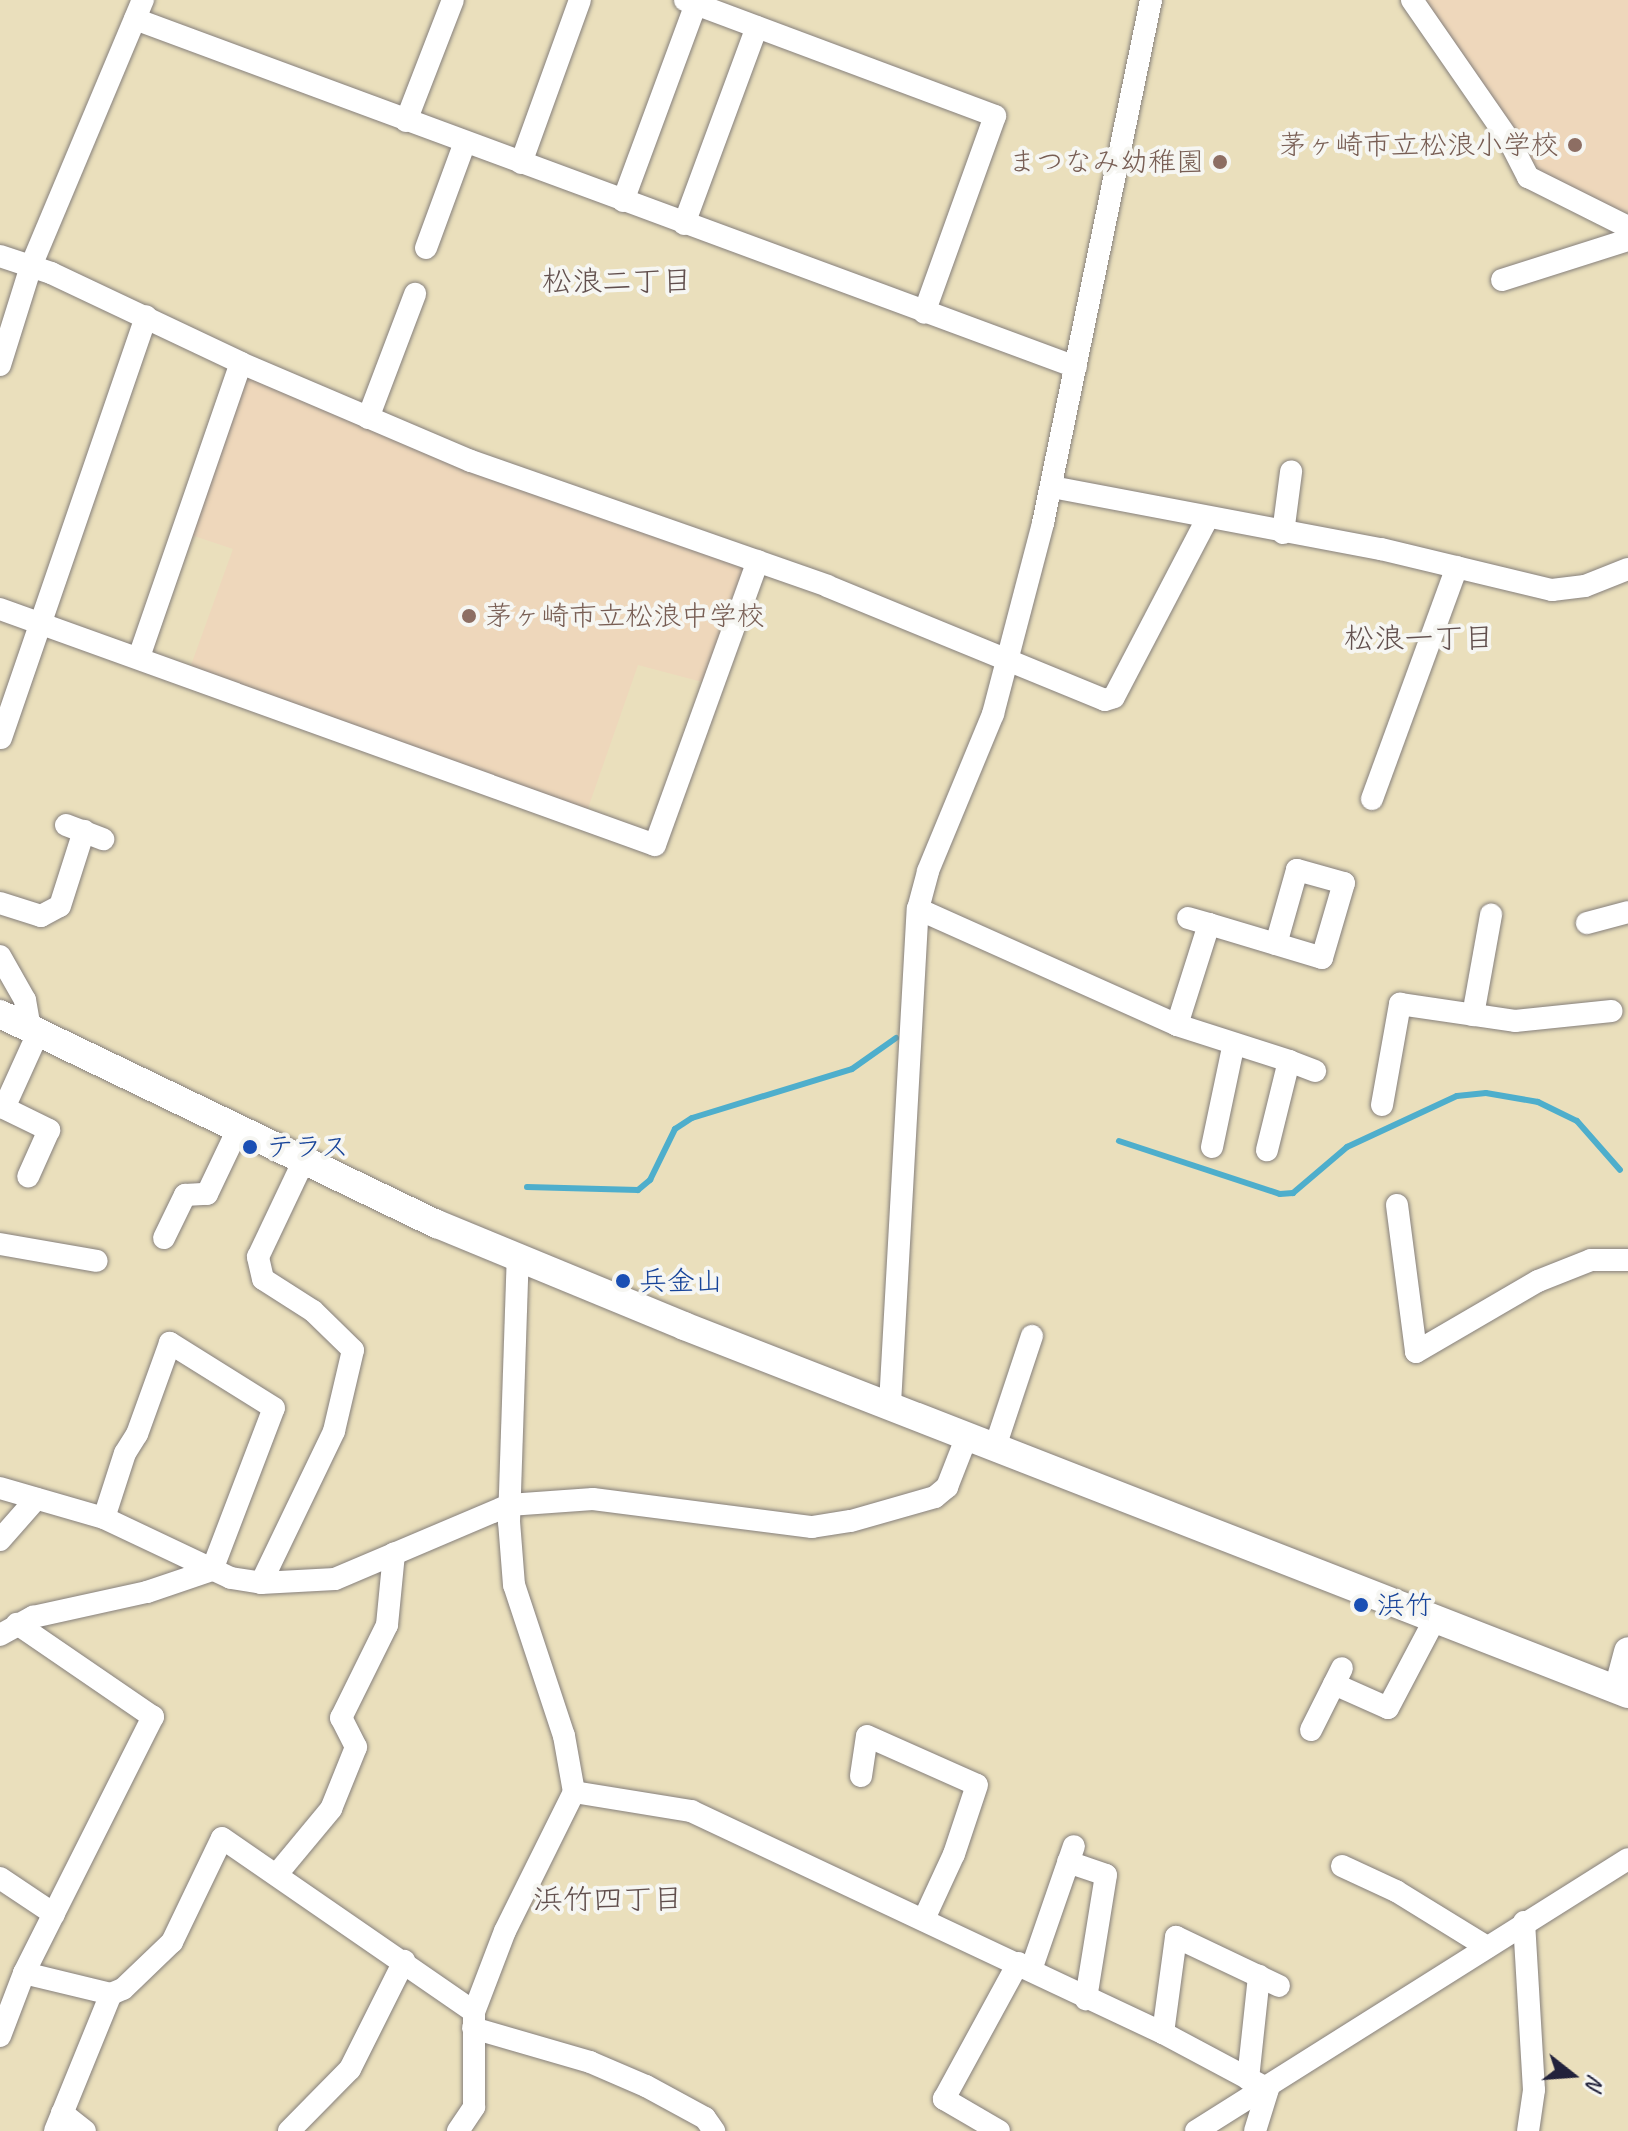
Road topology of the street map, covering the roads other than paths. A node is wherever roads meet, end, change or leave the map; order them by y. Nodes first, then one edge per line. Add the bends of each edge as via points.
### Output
1 (453, 0) edge
2 (580, 0) edge
3 (1151, 0) edge
4 (1412, 0) edge
5 (690, 2) edge
6 (139, 9) edge
7 (757, 27) junction
8 (406, 121) junction
9 (465, 142) junction
10 (521, 163) junction
11 (623, 201) junction
12 (684, 224) junction
13 (1628, 227) edge
14 (1628, 240) edge
15 (426, 248) dead end
16 (0, 256) edge
17 (31, 266) junction
18 (1502, 280) dead end
19 (415, 294) dead end
20 (924, 313) junction
21 (146, 316) junction
22 (241, 363) junction
23 (0, 365) edge
24 (1076, 367) junction
25 (368, 418) junction
26 (1291, 472) dead end
27 (1052, 487) junction
28 (1207, 519) junction
29 (1283, 533) junction
30 (758, 561) junction
31 (1457, 567) junction
32 (1628, 569) edge
33 (0, 609) edge
34 (41, 622) junction
35 (139, 657) junction
36 (1007, 664) junction
37 (1, 738) edge
38 (1372, 799) dead end
39 (84, 832) dead end
40 (0, 903) edge
41 (918, 909) junction
42 (1628, 912) edge
43 (1491, 915) dead end
44 (1587, 923) dead end
45 (1276, 944) dead end
46 (0, 956) edge
47 (1611, 1011) dead end
48 (0, 1014) edge
49 (1473, 1015) junction
50 (1177, 1025) junction
51 (34, 1031) junction
52 (1233, 1047) junction
53 (1289, 1061) junction
54 (1315, 1071) dead end
55 (1382, 1105) dead end
56 (2, 1107) edge
57 (238, 1129) junction
58 (1212, 1147) dead end
59 (1267, 1150) dead end
60 (304, 1160) junction
61 (28, 1177) dead end
62 (1397, 1205) dead end
63 (164, 1238) dead end
64 (0, 1244) edge
65 (518, 1257) junction
66 (1628, 1260) edge
67 (97, 1261) dead end
68 (1032, 1336) dead end
69 (890, 1404) junction
70 (967, 1436) junction
71 (995, 1447) junction
72 (0, 1488) edge
73 (36, 1499) junction
74 (509, 1505) junction
75 (104, 1518) junction
76 (0, 1540) edge
77 (394, 1553) junction
78 (212, 1570) junction
79 (261, 1583) junction
80 (1435, 1619) junction
81 (8, 1630) edge
82 (1628, 1651) edge
83 (1623, 1691) edge
84 (1311, 1730) dead end
85 (861, 1776) dead end
86 (574, 1792) junction
87 (1628, 1859) edge
88 (1342, 1866) dead end
89 (277, 1874) junction
90 (0, 1878) edge
91 (54, 1914) junction
92 (924, 1919) junction
93 (1524, 1922) junction
94 (1487, 1947) junction
95 (404, 1961) junction
96 (1025, 1966) junction
97 (0, 1974) edge
98 (21, 1980) junction
99 (111, 1994) junction
100 (1086, 1999) junction
101 (474, 2020) junction
102 (1163, 2033) junction
103 (0, 2036) edge
104 (1258, 2084) junction
105 (59, 2122) edge
106 (85, 2131) edge
107 (289, 2131) edge
108 (458, 2131) edge
109 (714, 2131) edge
110 (999, 2131) edge
111 (1196, 2131) edge
112 (1256, 2131) edge
113 (1528, 2131) edge

1 - 8 street
2 - 10 street
3 - 24 street
4 - 13 street via 1509,140 1528,177
5 - 7 street
5 - 11 street
6 - 8 street
6 - 17 street
7 - 12 street
7 - 20 street via 995,116
8 - 9 street
9 - 10 street
9 - 15 street
10 - 11 street
11 - 12 street
12 - 20 street
14 - 18 street
16 - 17 street
17 - 21 street
17 - 23 street
19 - 25 street
20 - 24 street
21 - 22 street
21 - 34 street
22 - 25 street
22 - 35 street
24 - 27 street
25 - 30 street via 471,461
26 - 29 street
27 - 28 street
27 - 36 street
28 - 29 street
28 - 36 street via 1114,697 1105,700
29 - 31 street
30 - 35 street via 655,845
30 - 36 street
31 - 32 street via 1552,590 1585,586
31 - 38 street
33 - 34 street
34 - 35 street
34 - 37 street
36 - 41 street
39 - 40 street via 60,906 41,916
41 - 50 street
41 - 69 street
42 - 44 street
43 - 49 street
45 - 50 street via 1199,921
46 - 51 street via 25,1000
47 - 49 street via 1515,1021
48 - 51 street
49 - 55 street via 1400,1004
50 - 52 street
51 - 56 street
51 - 57 street
52 - 53 street
52 - 58 street
53 - 54 street
53 - 59 street
56 - 61 street via 49,1130
57 - 60 street
57 - 63 street via 207,1194 185,1195
60 - 65 street
60 - 79 street via 258,1257 263,1279 313,1311 353,1350 334,1431
62 - 66 street via 1416,1352 1538,1281 1591,1260
64 - 67 street
65 - 69 street
65 - 74 street
68 - 71 street
69 - 70 street
70 - 71 street
70 - 74 street via 947,1487 935,1497 812,1527 593,1499
71 - 80 street
72 - 73 street
73 - 75 street
73 - 76 street
74 - 77 street
74 - 86 street via 517,1597 564,1736
75 - 78 street via 166,1543
75 - 78 street via 170,1343 184,1348 274,1408
77 - 79 street via 335,1579
77 - 89 street via 387,1625 341,1718 356,1747 331,1809
78 - 79 street
78 - 81 street
80 - 83 street
80 - 84 street via 1388,1708 1338,1676
81 - 91 street via 153,1717
82 - 83 street
85 - 92 street via 867,1736 977,1785
86 - 92 street via 691,1811
86 - 101 street via 505,1931
87 - 93 street
88 - 94 street via 1396,1891
89 - 95 street
89 - 99 street via 222,1838 172,1942 162,1956
90 - 91 street
91 - 98 street
92 - 96 street
93 - 94 street
93 - 113 street via 1534,2090
94 - 104 street
95 - 101 street
95 - 107 street via 350,2069
96 - 100 street
96 - 100 street via 1071,1854 1106,1875
96 - 110 street via 944,2099
97 - 98 street
98 - 99 street
98 - 103 street
99 - 105 street
100 - 102 street
101 - 108 street via 474,2107
101 - 109 street via 646,2086 705,2118
102 - 104 street
102 - 104 street via 1176,1937 1269,1981
104 - 111 street
104 - 112 street
105 - 106 street

